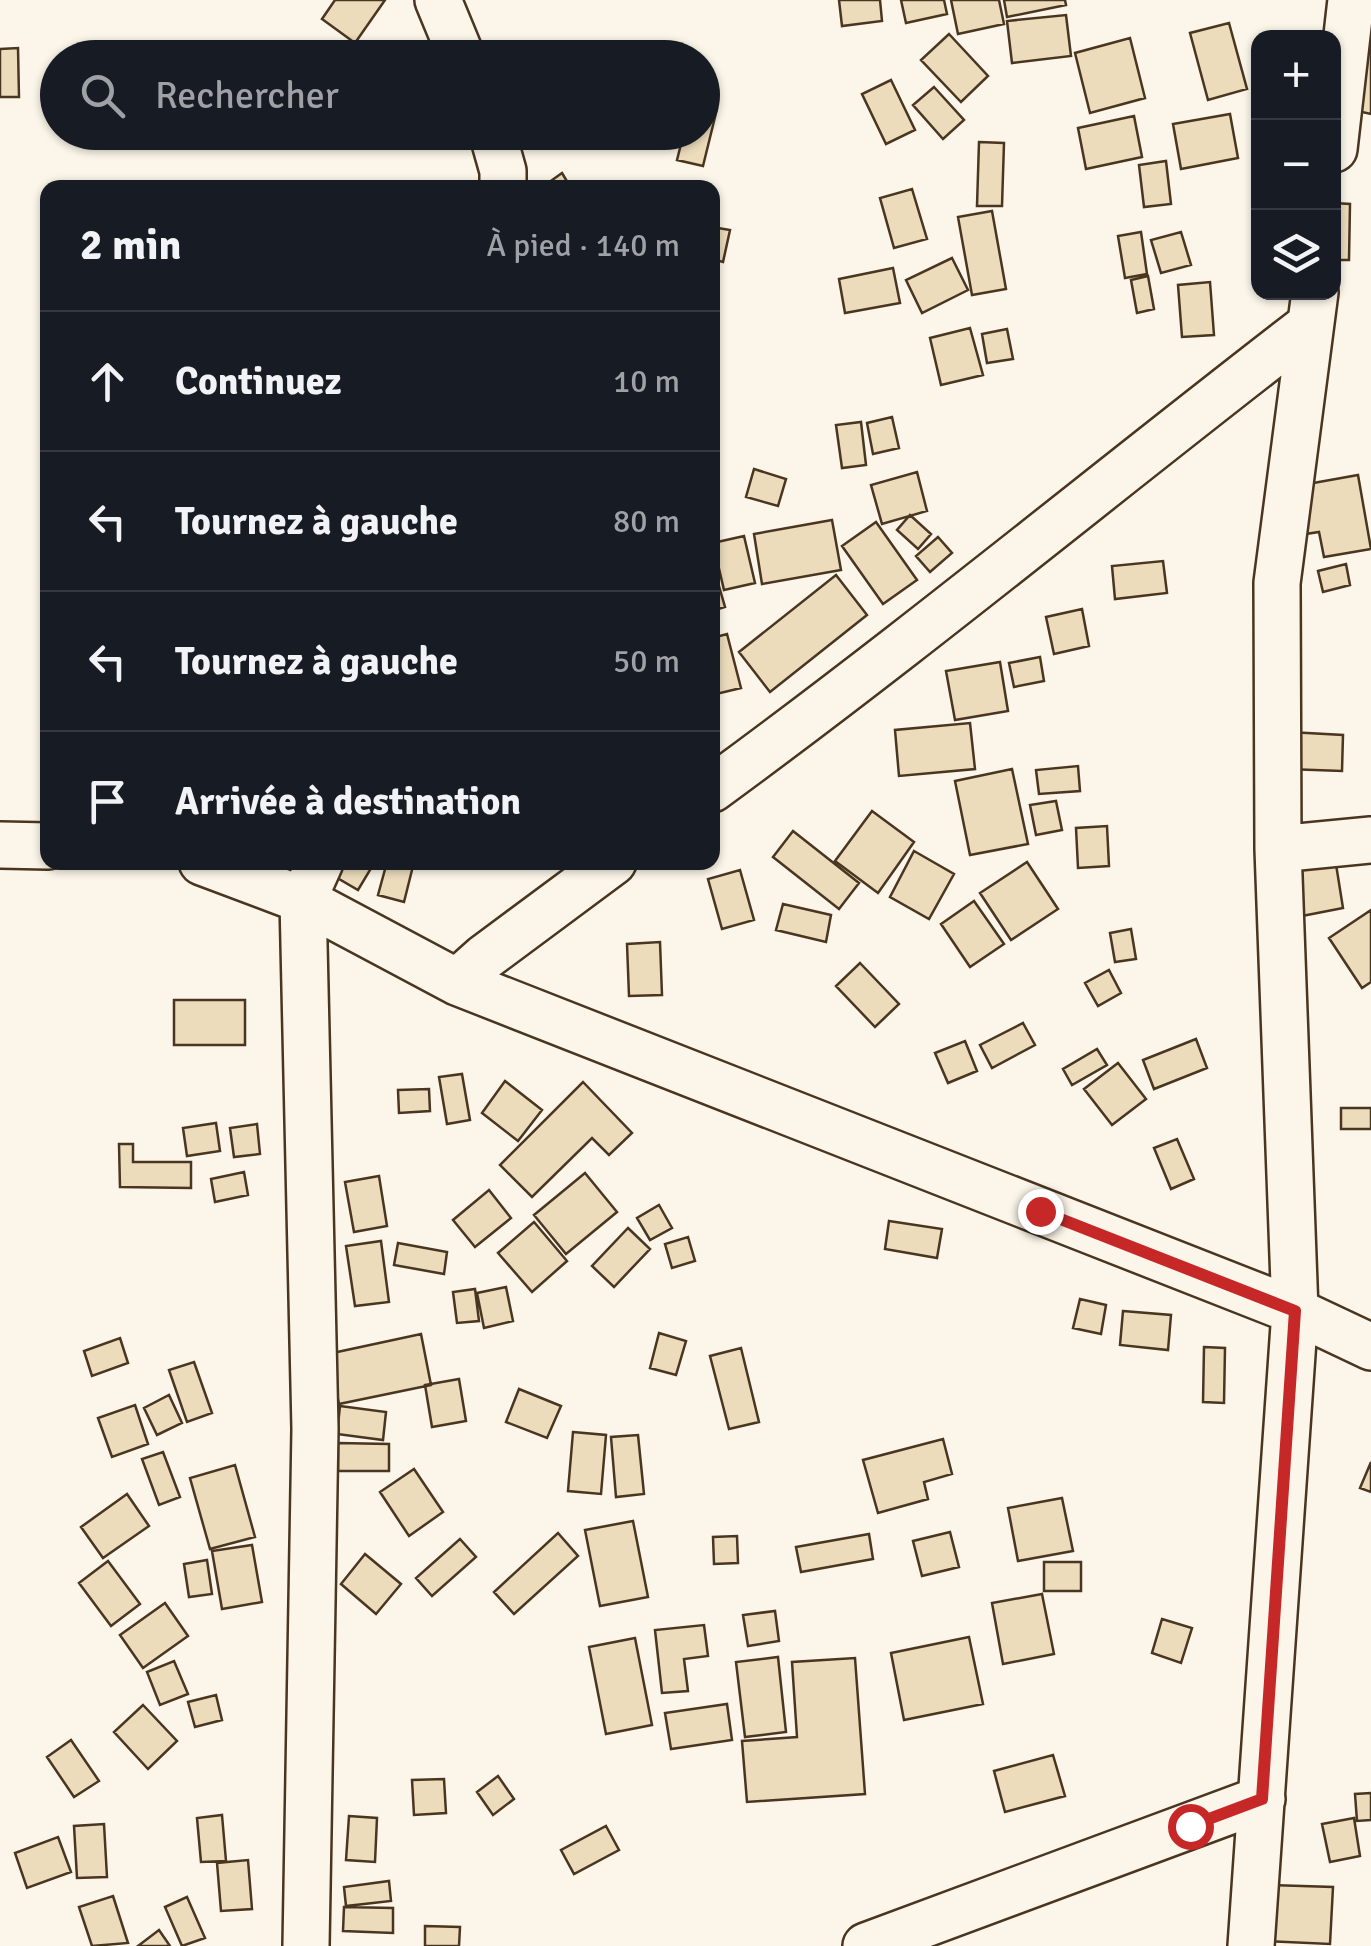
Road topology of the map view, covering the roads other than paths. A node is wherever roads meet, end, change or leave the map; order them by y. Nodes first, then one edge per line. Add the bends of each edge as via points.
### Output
1 (438, 0) edge
2 (1351, 0) edge
3 (455, 40) edge
4 (1337, 120) edge
5 (498, 150) edge
6 (503, 180) edge
7 (1312, 309) edge
8 (720, 784) edge
9 (1371, 840) edge
10 (0, 845) edge
11 (40, 846) edge
12 (1278, 850) junction
13 (248, 870) edge
14 (602, 870) edge
15 (312, 881) edge
16 (457, 982) junction
17 (1295, 1311) junction
18 (1371, 1347) edge
19 (1262, 1799) junction
20 (306, 1946) edge
21 (866, 1946) edge
22 (1250, 1946) edge

1 - 3 street
2 - 4 street
5 - 6 street
7 - 8 street via 1130,463
7 - 12 street via 1277,583
9 - 12 street
10 - 11 street
12 - 17 street
13 - 15 street
14 - 16 street
15 - 16 street
15 - 20 street via 315,1429
16 - 17 street
17 - 18 street
17 - 19 street
19 - 21 street
19 - 22 street

